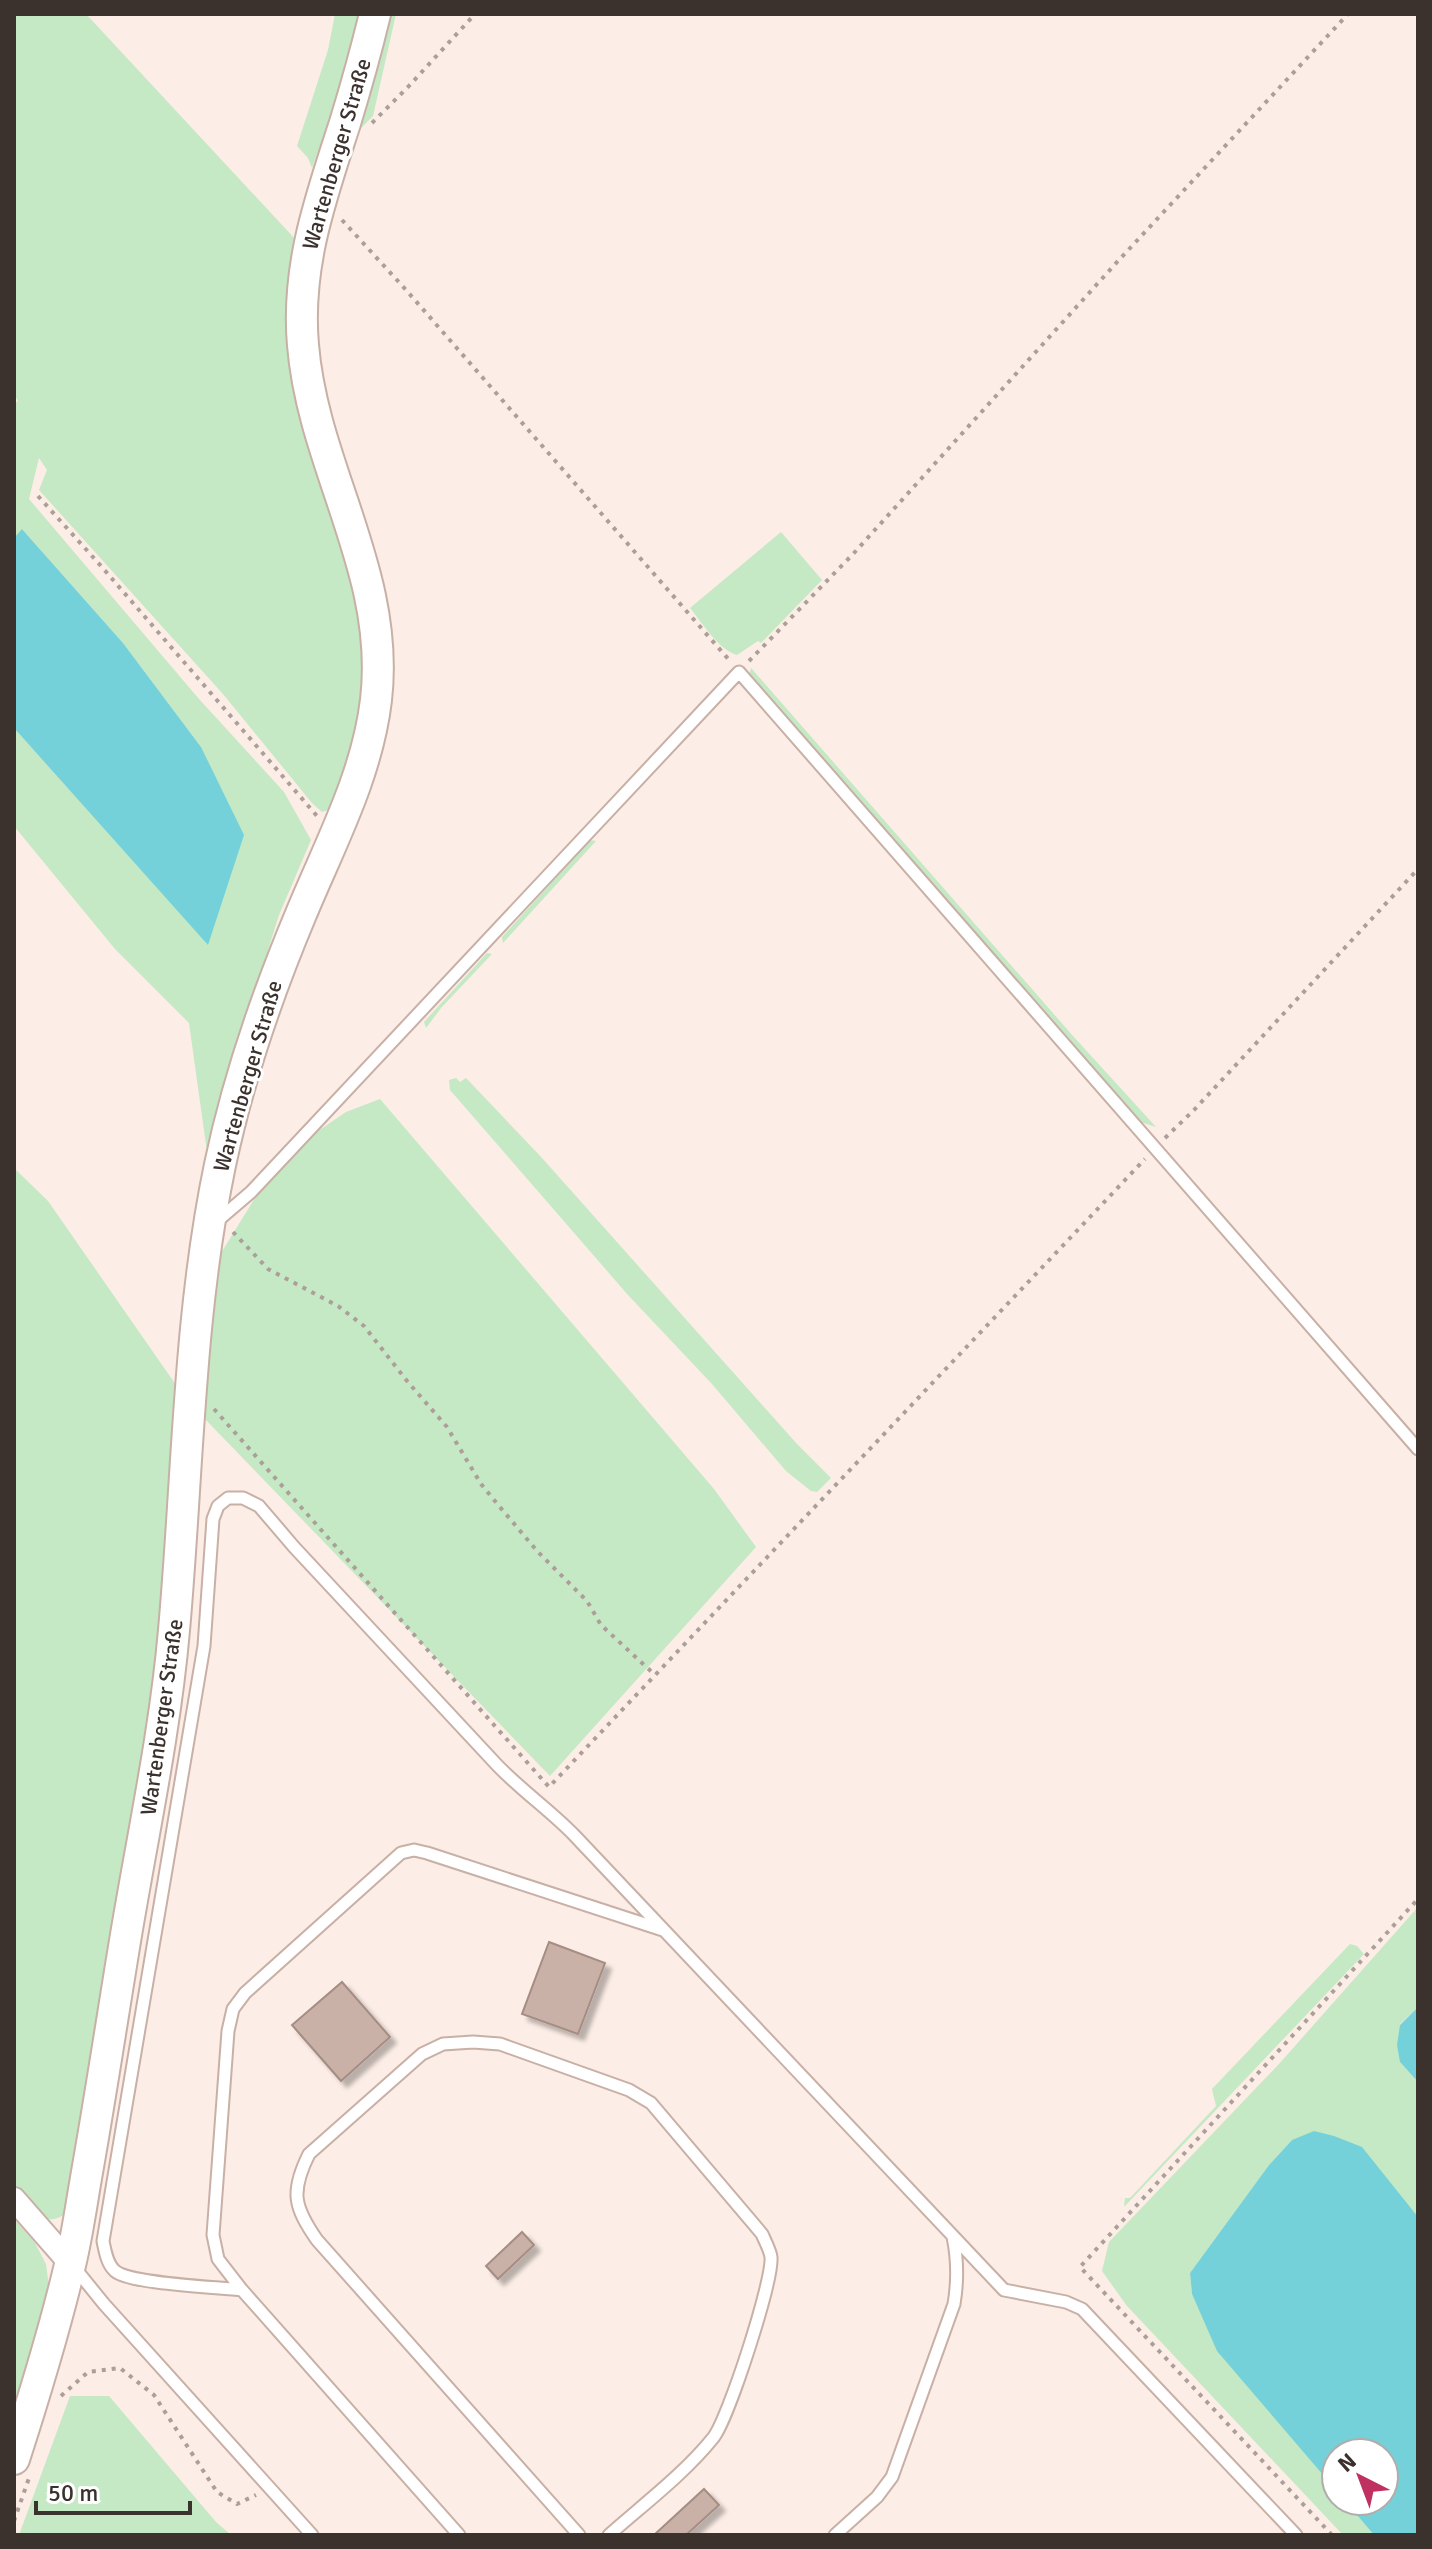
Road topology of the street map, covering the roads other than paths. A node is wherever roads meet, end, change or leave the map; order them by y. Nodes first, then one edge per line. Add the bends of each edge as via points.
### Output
1 (375, 14) edge
2 (216, 1222) junction
3 (1418, 1449) edge
4 (665, 1931) junction
5 (14, 2199) edge
6 (953, 2237) junction
7 (70, 2263) junction
8 (242, 2290) junction
9 (24, 2463) edge
10 (312, 2535) edge
11 (459, 2535) edge
12 (579, 2535) edge
13 (609, 2535) edge
14 (835, 2535) edge
15 (1296, 2535) edge

1 - 2 main road, Wartenberger Straße via 320,197 301,305 307,378 370,590 379,664 370,737 270,989 219,1168
2 - 3 lane via 251,1192 739,672
2 - 7 main road, Wartenberger Straße via 191,1383 170,1671
4 - 6 lane
4 - 8 lane via 427,1853 401,1853 233,2009 213,2235 218,2259
4 - 8 lane via 554,1814 521,1791 259,1506 228,1498 218,1506 204,1646 103,2241 115,2271 132,2279
5 - 7 street
6 - 14 lane via 959,2270 954,2304 892,2477
6 - 15 lane via 1004,2290 1082,2309
7 - 9 main road, Wartenberger Straße
7 - 10 lane
8 - 11 lane
12 - 13 lane via 299,2215 299,2174 309,2154 422,2054 443,2044 500,2044 611,2083 651,2103 762,2234 771,2255 768,2285 716,2435

